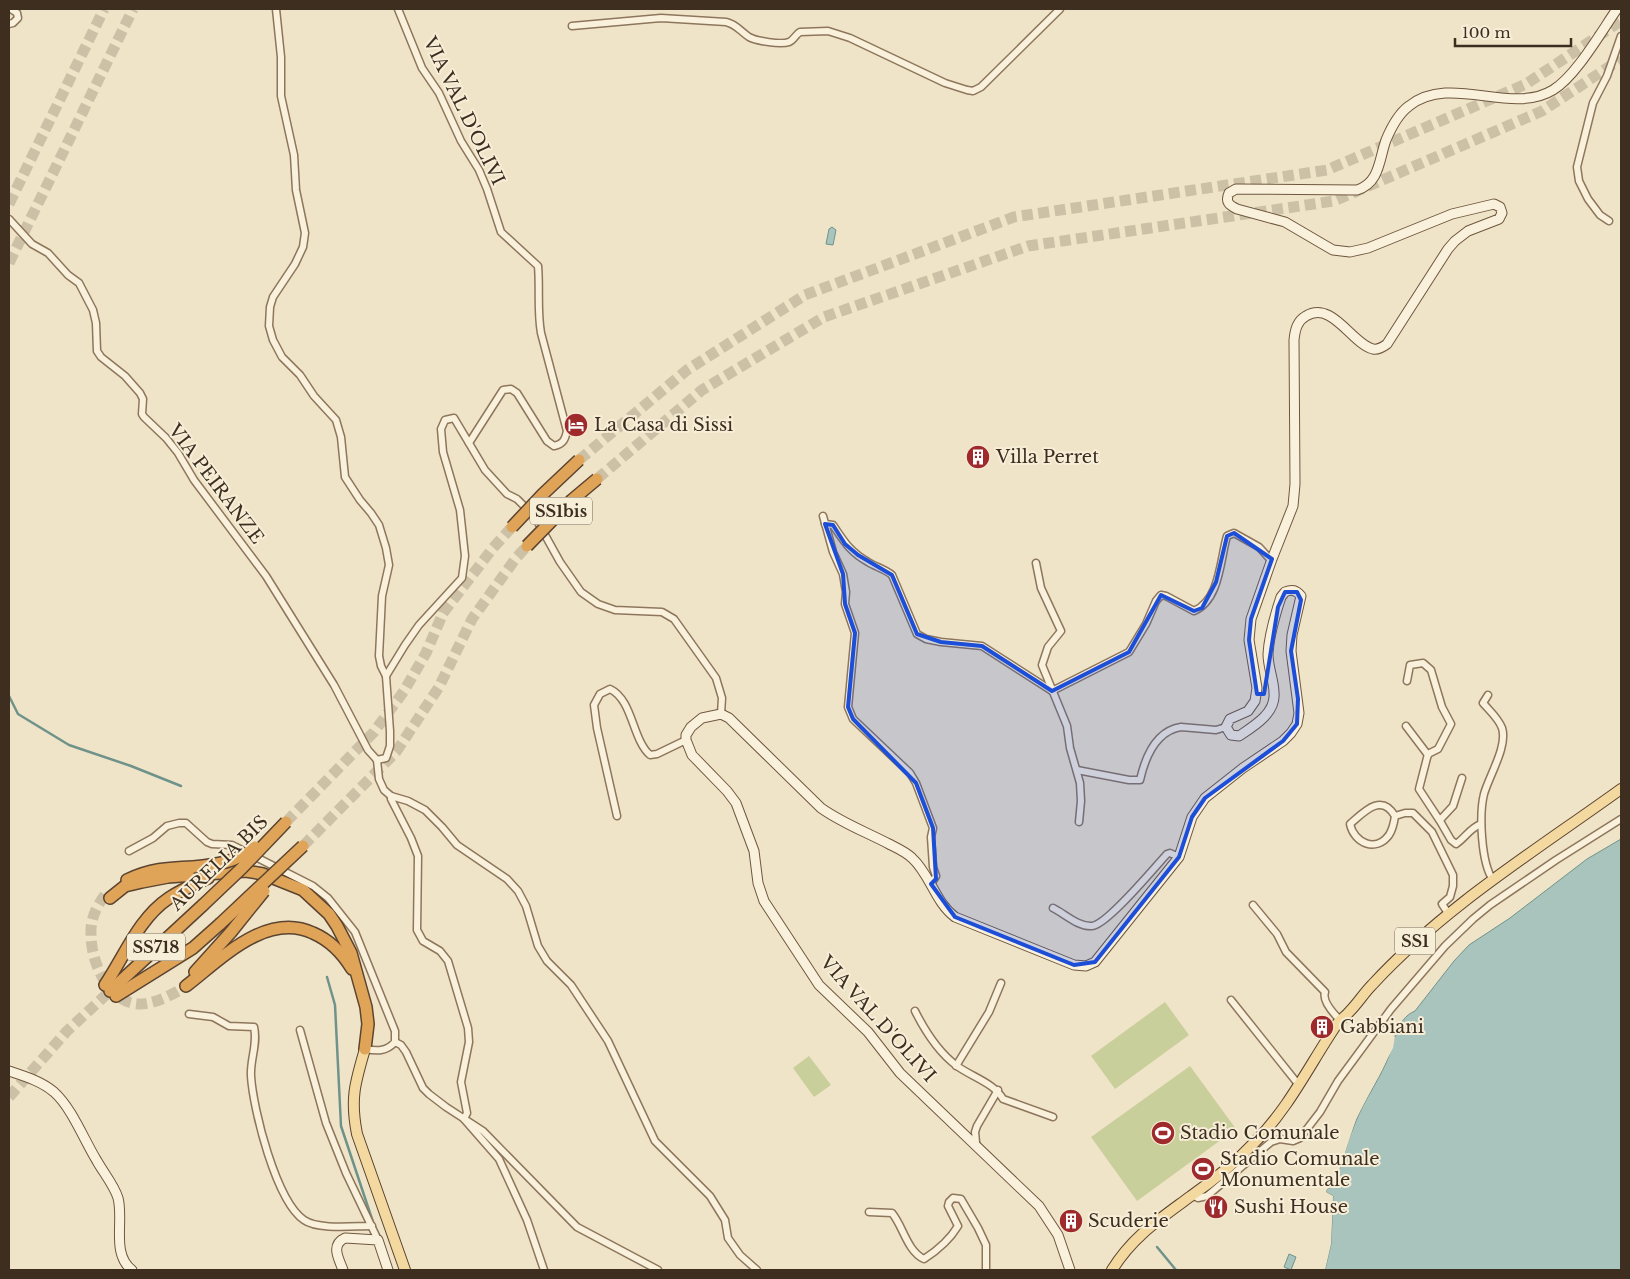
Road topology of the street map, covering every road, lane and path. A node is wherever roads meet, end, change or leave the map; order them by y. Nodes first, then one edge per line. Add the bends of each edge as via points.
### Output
1 (11, 9) edge
2 (276, 9) edge
3 (398, 9) edge
4 (1060, 9) edge
5 (1616, 9) edge
6 (9, 24) edge
7 (572, 26) dead end
8 (1621, 36) edge
9 (9, 219) edge
10 (1609, 221) dead end
11 (469, 443) junction
12 (579, 460) tunnel mouth
13 (597, 479) tunnel mouth
14 (512, 527) tunnel mouth
15 (527, 546) tunnel mouth
16 (1272, 559) junction
17 (1036, 563) dead end
18 (386, 676) junction
19 (1407, 681) dead end
20 (1052, 691) junction
21 (1488, 695) dead end
22 (721, 714) junction
23 (1406, 726) dead end
24 (1226, 727) junction
25 (686, 740) junction
26 (1428, 756) junction
27 (377, 760) junction
28 (1077, 770) junction
29 (1462, 778) dead end
30 (1621, 789) edge
31 (391, 796) junction
32 (617, 816) dead end
33 (1394, 816) junction
34 (1621, 819) edge
35 (1440, 820) junction
36 (1079, 822) dead end
37 (1481, 824) junction
38 (128, 851) dead end
39 (1179, 857) junction
40 (218, 873) junction
41 (1493, 880) junction
42 (931, 884) junction
43 (1253, 905) dead end
44 (1054, 908) dead end
45 (1448, 913) junction
46 (357, 977) junction
47 (1001, 983) dead end
48 (111, 990) junction
49 (1231, 1000) dead end
50 (915, 1011) dead end
51 (189, 1014) dead end
52 (1340, 1020) junction
53 (300, 1030) dead end
54 (395, 1042) junction
55 (365, 1049) junction
56 (956, 1066) junction
57 (9, 1071) edge
58 (1298, 1084) junction
59 (998, 1090) junction
60 (1054, 1117) dead end
61 (464, 1119) junction
62 (974, 1144) junction
63 (1192, 1195) junction
64 (869, 1212) dead end
65 (372, 1226) junction
66 (378, 1240) junction
67 (132, 1270) edge
68 (343, 1270) edge
69 (388, 1270) edge
70 (405, 1270) edge
71 (544, 1270) edge
72 (658, 1270) edge
73 (756, 1270) edge
74 (986, 1270) edge
75 (1070, 1270) edge
76 (1112, 1270) edge

1 - 6 street via 18,18
2 - 18 street via 281,96 294,155 296,190 305,233 295,264 273,297 269,326 282,357 336,420 345,477 379,525 389,565 382,596 380,656
3 - 11 street, VIA VAL D'OLIVI via 422,68 439,93 487,189 501,232 538,266 540,333 568,431 560,444 554,446 547,441 517,393 511,389 503,390
4 - 7 street via 981,87 973,90 945,83 850,38 828,31 800,32 787,43 751,38 726,22 661,18
5 - 16 street via 1571,74 1545,94 1524,98 1441,94 1424,97 1408,106 1392,127 1372,182 1363,188 1236,188 1229,193 1229,205 1236,209 1285,222 1333,250 1350,252 1368,248 1466,209 1494,204 1502,210 1495,222 1468,231 1455,240 1383,347 1372,349 1326,314 1310,314 1297,325 1294,340 1295,496 1290,517
8 - 10 street via 1607,76 1593,103 1577,168 1579,181 1594,209
9 - 27 street, VIA PEIRANZE via 32,244 48,253 68,276 79,283 93,310 97,351 134,385 144,399 144,418 178,453 194,480 266,576 334,685 368,750
11 - 18 street via 454,418 444,420 441,429 443,452 460,510 465,556 462,578 419,625
11 - 22 street via 496,483 535,517 581,592 614,610 662,612 674,619 716,678 722,698
12 - 14 highway, SS1bis, bridge
13 - 15 highway, SS1bis, bridge
16 - 20 street via 1259,547 1234,533 1227,536 1216,582 1202,608 1194,611 1161,596 1129,652
16 - 24 street via 1249,632 1256,701 1248,711 1230,719
17 - 20 street via 1041,588 1061,631 1048,647 1042,665
18 - 27 street via 390,746 386,758
19 - 26 street via 1410,665 1422,663 1431,670 1442,707 1451,724 1438,749
20 - 28 street via 1067,726
20 - 42 street via 982,646 941,642 917,634 892,575 858,555 845,544 833,525 824,520 843,574 844,604 855,633 848,707 853,719 910,773 916,783 933,828 931,837 936,876
21 - 37 street via 1483,703 1502,728 1502,746 1484,795
22 - 25 street via 696,721
22 - 42 street via 734,722 821,808 908,855
23 - 26 street
24 - 28 street via 1216,730 1181,727 1162,735 1148,752 1140,780
24 - 39 street via 1231,735 1239,736 1270,710 1274,692 1268,654 1274,623 1281,597 1285,592 1297,592 1301,600 1291,651 1298,699 1297,724 1283,741 1205,798 1192,817
25 - 32 street via 650,755 642,746 620,696 610,689 600,694 594,705 597,728
25 - 62 street, VIA VAL D'OLIVI via 692,755 736,803 754,851 764,901 819,985 868,1032 900,1073
26 - 35 street via 1419,789
27 - 31 street via 382,785
28 - 36 street via 1081,801
29 - 35 street via 1453,806
30 - 41 main road, SS1
31 - 61 street via 418,856 416,930 423,941 440,951 448,961 468,1028 470,1042 461,1082 467,1113
31 - 73 street via 425,810 457,845 507,879 518,891 538,946 547,961 571,985 608,1041 655,1141 710,1196 726,1220 728,1238
33 - 33 street via 1393,827 1382,842 1367,844 1351,830 1350,824 1374,805 1382,805
33 - 45 street via 1413,813 1432,832 1453,874 1454,886 1442,904
34 - 63 street via 1490,905 1445,946 1360,1049 1300,1138 1271,1142 1207,1196 1198,1198
35 - 37 street via 1456,844
37 - 41 street via 1487,872
38 - 54 street via 153,838 167,826 186,824 207,842 232,845 313,886 328,898 355,932 395,1031
39 - 42 street via 1099,957 1086,966 1074,965 955,917 946,909
39 - 44 street via 1167,854 1096,925 1078,922
40 - 46 highway via 246,871 263,874 303,890 321,905 337,926 351,953
40 - 48 highway via 169,898 150,915 135,935
40 - 48 highway, AURELIA BIS / SS718, bridge via 168,877 125,886 107,897 120,883 143,873 160,868 225,863 243,856 284,820 242,868
41 - 45 main road, SS1
43 - 52 street via 1277,934 1286,952 1325,992 1325,1001
45 - 52 main road, SS1 via 1396,960
46 - 48 highway, SS718, bridge via 342,955 321,936 308,930 276,928 252,937 185,984 303,846 193,948
46 - 55 highway via 368,1024
47 - 56 street via 989,1012
49 - 58 street
50 - 56 street via 925,1031
51 - 65 street via 213,1017 229,1026 254,1027 256,1035 251,1074 254,1094 270,1160 293,1209 303,1220 316,1225
52 - 58 main road, SS1
53 - 65 street via 326,1123
54 - 55 street via 384,1050
54 - 61 street via 406,1052 423,1088
55 - 70 main road via 353,1096 356,1134
56 - 59 street
57 - 67 street via 45,1085 66,1108 118,1197 121,1256
58 - 63 main road, SS1 via 1256,1142
59 - 60 street via 1003,1099
59 - 62 street via 977,1126
61 - 71 street via 499,1159 527,1220
61 - 72 street via 483,1132 521,1168 577,1227
62 - 75 street, VIA VAL D'OLIVI via 1046,1215 1061,1242
63 - 76 main road, SS1 via 1134,1240
64 - 74 street via 892,1213 915,1252 924,1258 952,1236 958,1226 948,1202 953,1198 961,1199 986,1245
65 - 66 street
66 - 68 street via 341,1240 336,1251
66 - 69 street

